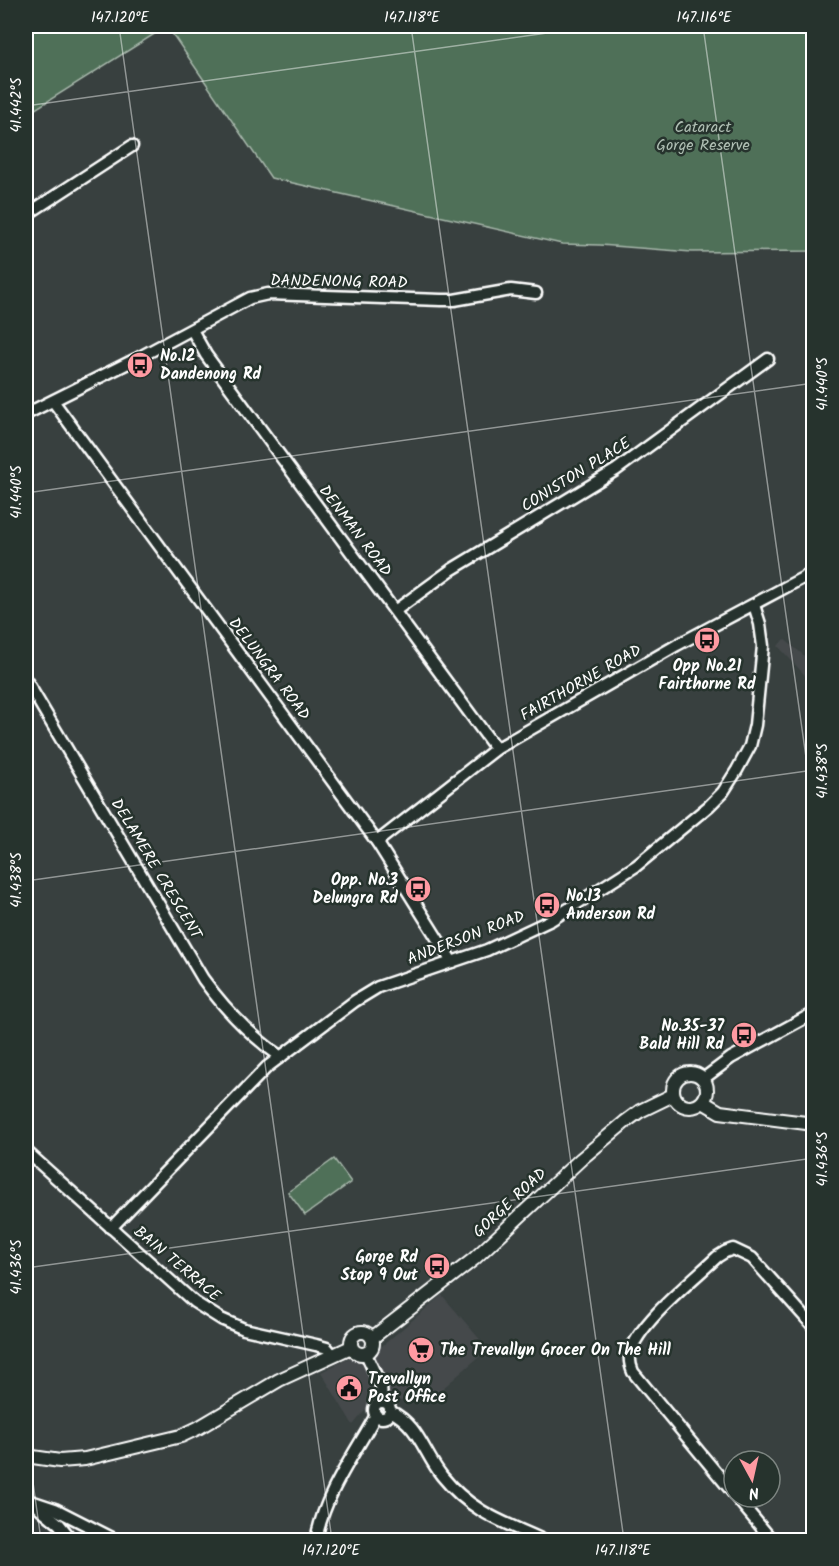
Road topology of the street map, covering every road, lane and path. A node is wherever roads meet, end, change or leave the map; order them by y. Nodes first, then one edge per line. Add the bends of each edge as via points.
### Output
1 (132, 146) dead end
2 (26, 215) edge
3 (536, 293) dead end
4 (192, 330) junction
5 (768, 359) dead end
6 (53, 401) junction
7 (26, 414) edge
8 (813, 572) edge
9 (754, 605) junction
10 (396, 610) junction
11 (26, 680) edge
12 (496, 749) junction
13 (377, 842) junction
14 (452, 962) junction
15 (813, 1013) edge
16 (281, 1057) junction
17 (703, 1079) junction
18 (673, 1095) junction
19 (703, 1102) junction
20 (813, 1124) edge
21 (26, 1151) edge
22 (111, 1228) junction
23 (813, 1327) edge
24 (372, 1338) junction
25 (351, 1347) junction
26 (333, 1354) junction
27 (366, 1354) junction
28 (382, 1401) junction
29 (390, 1411) junction
30 (376, 1415) junction
31 (26, 1456) edge
32 (722, 1480) edge
33 (28, 1499) edge
34 (746, 1509) edge
35 (72, 1540) edge
36 (116, 1540) edge
37 (316, 1540) edge
38 (543, 1540) edge
39 (772, 1540) edge

1 - 2 street
3 - 4 street, DANDENONG ROAD via 511,290 454,300 268,294 250,298
4 - 6 street, DANDENONG ROAD
4 - 10 street, DENMAN ROAD via 206,355
5 - 10 street, CONISTON PLACE via 616,470 451,570
6 - 7 street, DANDENONG ROAD
6 - 13 street, DELUNGRA ROAD
8 - 9 street, FAIRTHORNE ROAD
9 - 12 street, FAIRTHORNE ROAD
9 - 14 street, ANDERSON ROAD via 763,646 755,725 750,746 723,792 660,848 573,907 507,941
10 - 12 street, DENMAN ROAD
11 - 16 street, DELAMERE CRESCENT via 203,979 230,1011
12 - 13 street, FAIRTHORNE ROAD
13 - 14 street, DELUNGRA ROAD
14 - 16 street, ANDERSON ROAD via 378,987 320,1025
15 - 17 street via 731,1058
16 - 22 street, ANDERSON ROAD
17 - 18 street via 692,1073 681,1076 674,1084
17 - 19 street via 707,1088
18 - 19 street via 684,1106 694,1107
18 - 24 street, GORGE ROAD via 625,1122 474,1258
19 - 20 street via 720,1112
21 - 22 street, BAIN TERRACE
22 - 26 street, BAIN TERRACE via 194,1302 221,1319 265,1335 316,1344
23 - 32 street via 752,1258 733,1249 717,1257 637,1338 630,1353 633,1372
24 - 25 street via 363,1332 355,1334
24 - 27 street via 373,1345
25 - 26 street
25 - 27 street via 357,1354
26 - 31 street via 181,1436 86,1459 60,1461
27 - 28 street via 381,1386
28 - 29 street
28 - 30 street via 375,1406
29 - 30 street via 383,1418
29 - 38 street via 410,1424 442,1476 475,1509
30 - 37 street via 330,1497
33 - 35 street
33 - 36 street
34 - 39 street

